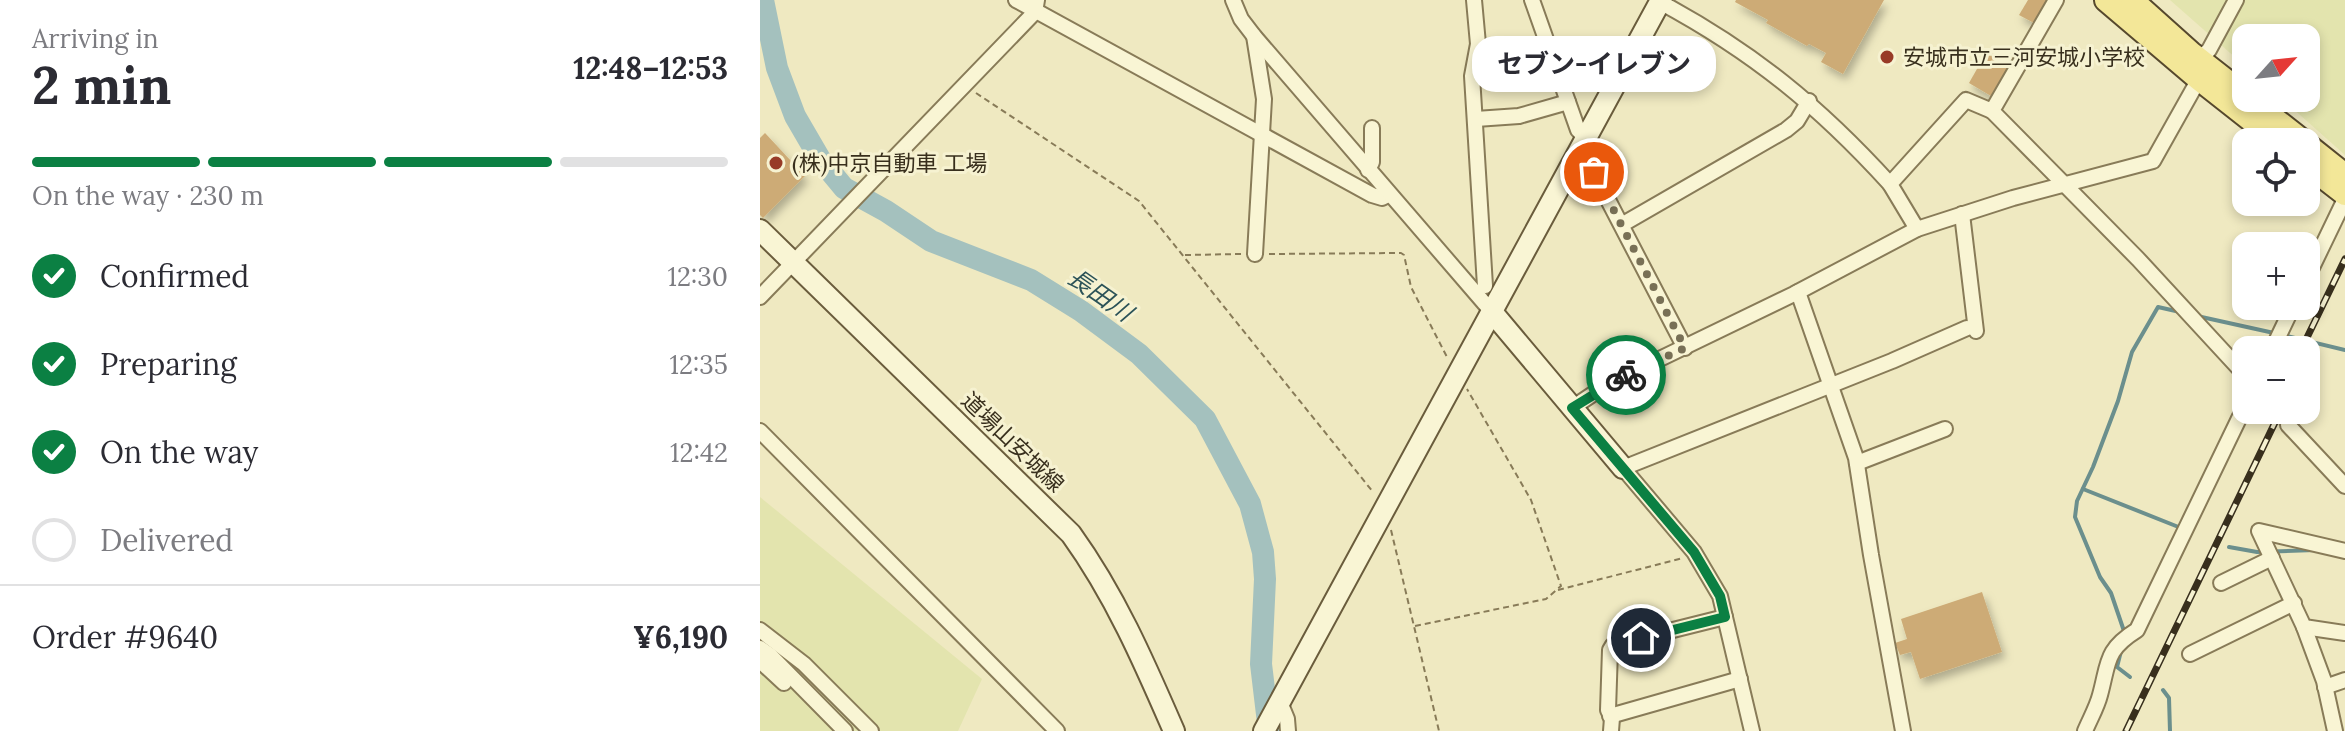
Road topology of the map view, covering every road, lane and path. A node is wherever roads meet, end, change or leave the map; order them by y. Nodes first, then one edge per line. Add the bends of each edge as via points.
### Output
1 (1016, 0) edge
2 (1233, 0) edge
3 (1474, 0) edge
4 (1532, 0) edge
5 (2056, 0) edge
6 (2106, 0) edge
7 (2132, 0) edge
8 (2226, 0) edge
9 (2236, 0) edge
10 (1658, 1) edge
11 (1036, 6) edge
12 (1254, 36) junction
13 (2199, 69) junction
14 (965, 86) junction
15 (2232, 88) edge
16 (1809, 101) junction
17 (1568, 102) junction
18 (1992, 111) junction
19 (2266, 112) edge
20 (1476, 119) junction
21 (1372, 128) dead end
22 (2264, 128) edge
23 (2286, 128) edge
24 (1264, 136) junction
25 (1583, 142) junction
26 (2320, 155) edge
27 (1368, 170) junction
28 (2320, 175) edge
29 (2345, 175) edge
30 (1890, 184) junction
31 (2066, 184) junction
32 (1388, 195) junction
33 (2345, 196) edge
34 (1962, 214) junction
35 (1623, 224) junction
36 (1917, 229) junction
37 (760, 230) edge
38 (2320, 250) edge
39 (1255, 254) junction
40 (1184, 255) junction
41 (794, 262) junction
42 (1485, 286) dead end
43 (1798, 292) junction
44 (760, 297) edge
45 (1492, 312) junction
46 (1685, 348) junction
47 (2232, 361) edge
48 (1458, 374) junction
49 (1832, 384) junction
50 (1572, 408) junction
51 (2236, 424) edge
52 (2288, 425) tunnel mouth
53 (1945, 429) dead end
54 (760, 431) edge
55 (1857, 463) junction
56 (1623, 468) junction
57 (2345, 486) edge
58 (1385, 507) junction
59 (2345, 551) edge
60 (1696, 555) junction
61 (2272, 558) junction
62 (2221, 583) dead end
63 (1557, 591) junction
64 (2294, 603) junction
65 (1725, 617) junction
66 (1414, 626) junction
67 (2304, 627) junction
68 (760, 630) edge
69 (2345, 633) edge
70 (760, 648) edge
71 (2190, 654) dead end
72 (760, 661) edge
73 (1740, 679) junction
74 (2345, 680) edge
75 (2325, 687) junction
76 (1280, 702) junction
77 (1610, 723) edge
78 (833, 731) edge
79 (845, 731) edge
80 (871, 731) edge
81 (1057, 731) edge
82 (1174, 731) edge
83 (1264, 731) edge
84 (1288, 731) edge
85 (1439, 731) edge
86 (1752, 731) edge
87 (1903, 731) edge
88 (2085, 731) edge
89 (2335, 731) edge

1 - 11 street
2 - 12 street
3 - 20 street
4 - 17 street
5 - 18 street
6 - 13 main road
7 - 13 main road
8 - 13 street via 2203,44
9 - 13 street
10 - 16 street via 1710,29
10 - 25 street via 1640,26
11 - 14 street
11 - 24 street
12 - 24 street
12 - 27 street
13 - 15 main road
13 - 22 main road
13 - 31 street via 2153,161
14 - 40 path via 1139,201
14 - 41 street
16 - 30 street
16 - 35 street via 1786,130
17 - 20 street via 1519,116
17 - 25 street
18 - 30 street via 1966,100
18 - 31 street
19 - 23 main road
20 - 42 street
21 - 27 street
24 - 32 street via 1372,195
24 - 39 street
25 - 35 street
25 - 45 street
26 - 29 main road
27 - 32 street
28 - 33 main road
30 - 36 street
31 - 34 street
31 - 47 street
32 - 45 street
33 - 38 street
34 - 36 street
34 - 49 street via 1972,330
35 - 46 street
36 - 43 street
37 - 41 street, 道場山安城線
39 - 40 path
39 - 48 path via 1401,253 1411,287
40 - 58 path
41 - 44 street
41 - 82 street, 道場山安城線 via 1071,534 1120,611
43 - 46 street
43 - 49 street
45 - 48 street
45 - 50 street
46 - 50 street via 1608,384
48 - 58 street
48 - 63 path via 1531,500 1561,586
49 - 55 street
49 - 56 street
50 - 56 street
51 - 88 street via 2137,630 2118,642 2106,665
52 - 57 street
53 - 55 street
54 - 81 street
55 - 87 street
56 - 60 street
58 - 66 path
58 - 76 street
59 - 61 street via 2259,531
60 - 63 path
60 - 65 street via 1720,596
61 - 62 street
61 - 64 street
63 - 66 path via 1546,599
64 - 67 street
64 - 71 street
65 - 73 street
65 - 77 street via 1613,645
66 - 85 path
67 - 69 street
67 - 75 street
68 - 80 street via 804,664
70 - 79 street
72 - 78 street
73 - 77 street
73 - 86 street
74 - 75 street
75 - 89 street
76 - 83 street
76 - 84 street

